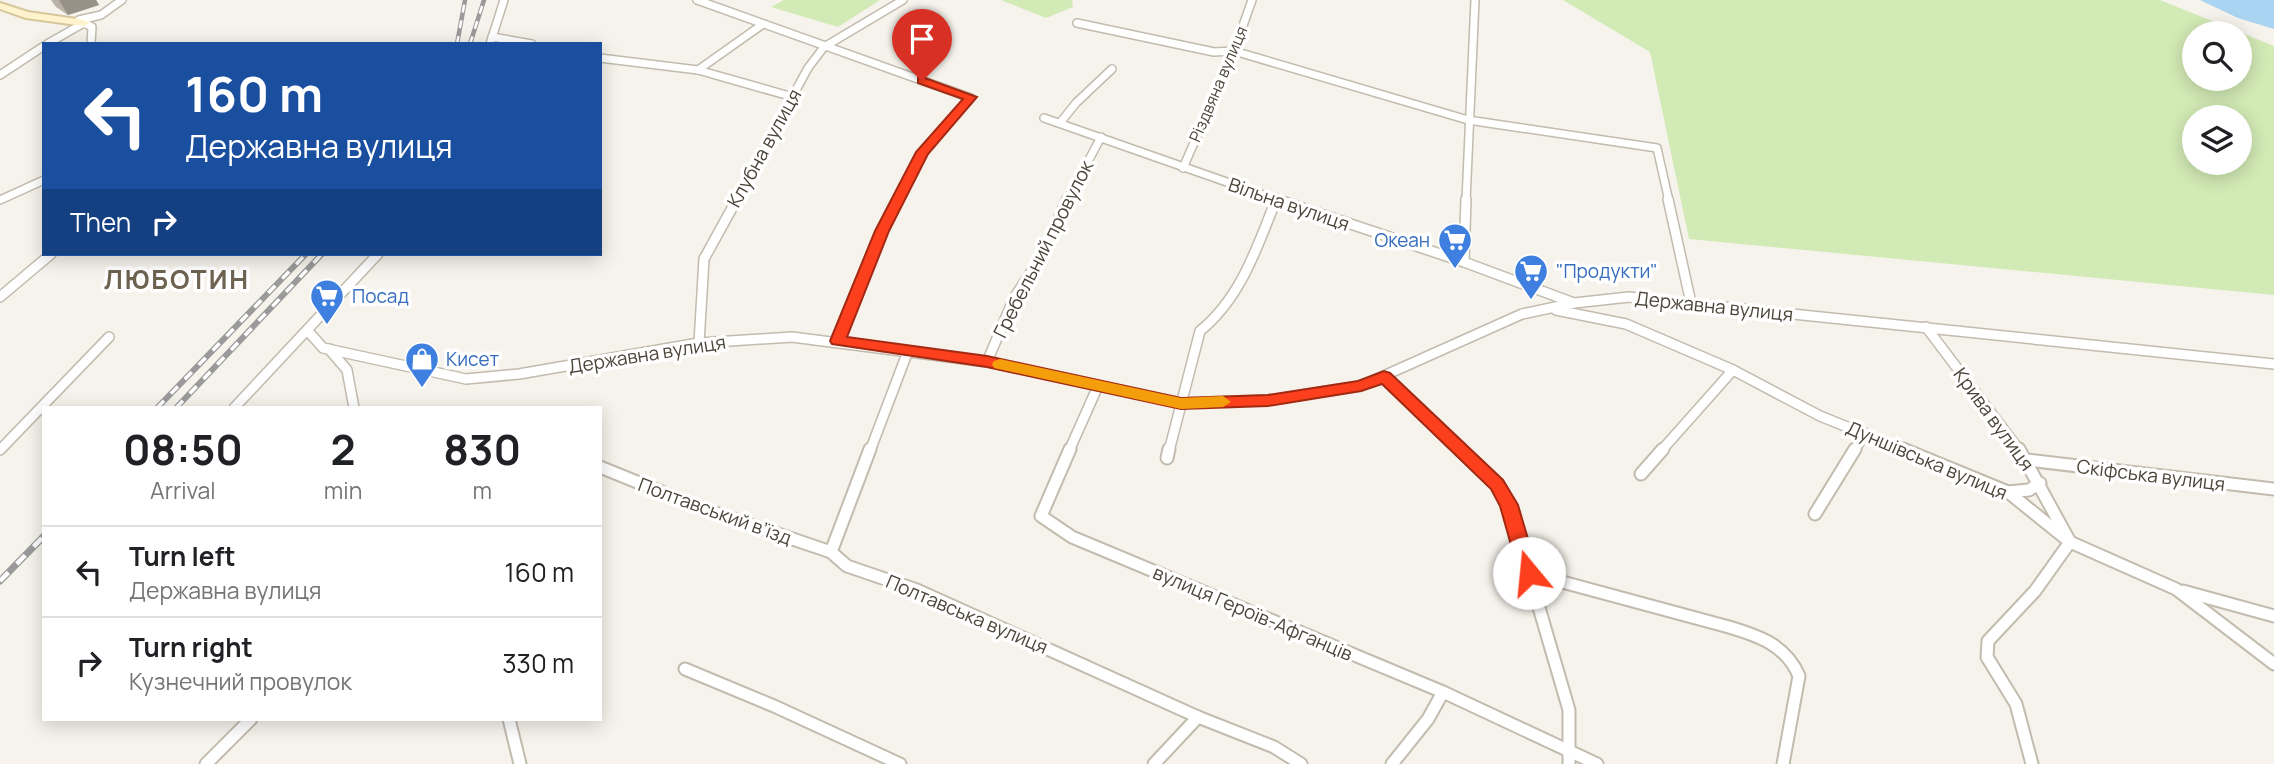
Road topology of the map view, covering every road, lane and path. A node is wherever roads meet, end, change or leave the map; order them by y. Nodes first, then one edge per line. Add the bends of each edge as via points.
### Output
1 (122, 0) edge
2 (504, 0) edge
3 (697, 0) edge
4 (903, 0) edge
5 (1252, 0) edge
6 (1475, 0) edge
7 (0, 6) edge
8 (72, 22) junction
9 (84, 23) junction
10 (1077, 23) dead end
11 (763, 24) junction
12 (491, 40) edge
13 (51, 42) edge
14 (91, 42) edge
15 (511, 42) edge
16 (824, 47) junction
17 (42, 48) edge
18 (1234, 51) junction
19 (602, 58) edge
20 (698, 69) junction
21 (1112, 69) dead end
22 (0, 75) edge
23 (793, 96) junction
24 (1044, 118) dead end
25 (1468, 120) junction
26 (1060, 123) junction
27 (1101, 137) junction
28 (1182, 168) junction
29 (42, 181) edge
30 (0, 200) edge
31 (1276, 200) junction
32 (49, 256) edge
33 (376, 256) edge
34 (1464, 262) junction
35 (0, 297) edge
36 (1574, 303) junction
37 (1691, 303) junction
38 (1552, 309) junction
39 (1926, 327) junction
40 (307, 330) junction
41 (109, 337) dead end
42 (838, 341) junction
43 (699, 343) junction
44 (329, 349) junction
45 (908, 351) junction
46 (987, 362) junction
47 (2274, 364) edge
48 (1733, 370) junction
49 (1384, 377) junction
50 (1098, 386) junction
51 (1181, 403) junction
52 (42, 406) edge
53 (42, 406) edge
54 (236, 406) edge
55 (354, 406) edge
56 (1865, 433) junction
57 (0, 450) edge
58 (1167, 458) dead end
59 (2027, 460) junction
60 (602, 468) edge
61 (1641, 474) dead end
62 (2040, 483) junction
63 (2274, 489) edge
64 (2008, 492) junction
65 (1815, 514) dead end
66 (2070, 542) junction
67 (831, 552) junction
68 (1529, 573) junction
69 (2176, 589) junction
70 (2274, 616) edge
71 (2274, 664) edge
72 (685, 669) dead end
73 (1443, 692) junction
74 (1198, 716) junction
75 (249, 721) edge
76 (509, 721) edge
77 (1569, 758) edge
78 (206, 764) edge
79 (520, 764) edge
80 (900, 764) edge
81 (1154, 764) edge
82 (1301, 764) edge
83 (1392, 764) edge
84 (1597, 764) edge
85 (1783, 764) edge
86 (2032, 764) edge

1 - 8 street via 101,15
2 - 12 street
3 - 11 street
4 - 16 street, Клубна вулиця
5 - 18 street, Різдвяна вулиця
6 - 25 street
7 - 8 street
8 - 9 street
9 - 13 street
9 - 14 street via 92,27
10 - 18 street via 1214,52
11 - 16 street
11 - 20 street
12 - 15 street
16 - 23 street, Клубна вулиця
16 - 42 street via 971,97 923,152 882,231
17 - 22 street
18 - 25 street
18 - 28 street, Різдвяна вулиця
19 - 20 street
20 - 23 street
21 - 26 street
23 - 43 street, Клубна вулиця via 704,258
24 - 26 street, Вільна вулиця
25 - 34 street
25 - 37 street via 1657,148
26 - 27 street, Вільна вулиця
27 - 28 street, Вільна вулиця
27 - 46 street, Гребельний провулок via 1044,252 1014,298
28 - 31 street, Вільна вулиця
29 - 30 street
31 - 34 street, Вільна вулиця
31 - 51 street via 1235,290 1212,324 1200,331
32 - 35 street
33 - 40 street
34 - 36 street, Вільна вулиця
36 - 37 street, Державна вулиця via 1629,297
36 - 38 street, Державна вулиця
37 - 39 street, Державна вулиця
38 - 48 street, Дуншівська вулиця via 1626,324
38 - 49 street, Державна вулиця via 1522,314
39 - 47 street, Державна вулиця
39 - 59 street, Крива вулиця
40 - 44 street, Державна вулиця
40 - 54 street
41 - 53 street
42 - 43 street, Державна вулиця via 792,337
42 - 45 street, Державна вулиця
43 - 44 street, Державна вулиця via 466,379
44 - 55 street via 347,370
45 - 46 street, Державна вулиця
45 - 67 street
46 - 50 street, Державна вулиця
48 - 56 street, Дуншівська вулиця via 1820,416
48 - 61 street
49 - 51 street, Державна вулиця via 1361,386 1268,400
49 - 68 street via 1497,484 1509,505
50 - 51 street, Державна вулиця
50 - 73 street, вулиця Героїв-Афганців via 1041,516 1072,537
51 - 58 street
52 - 57 street
56 - 64 street, Дуншівська вулиця
56 - 65 street
59 - 62 street, Крива вулиця
59 - 63 street, Скіфська вулиця
60 - 67 street, Полтавський в’їзд via 701,508
62 - 64 street via 2024,493
62 - 66 street, Крива вулиця
64 - 66 street, Дуншівська вулиця
66 - 69 street, Дуншівська вулиця
66 - 86 street via 2035,591 1988,641 1987,657 2016,704
67 - 74 street, Полтавська вулиця via 847,566 917,590
68 - 77 street via 1569,710
68 - 85 street via 1729,626 1776,645 1795,664 1798,676
69 - 70 street
69 - 71 street, Дуншівська вулиця
72 - 80 street
73 - 77 street, вулиця Героїв-Афганців
73 - 83 street
74 - 81 street
74 - 82 street, Полтавська вулиця via 1274,747
75 - 78 street
76 - 79 street
77 - 84 street, вулиця Героїв-Афганців

